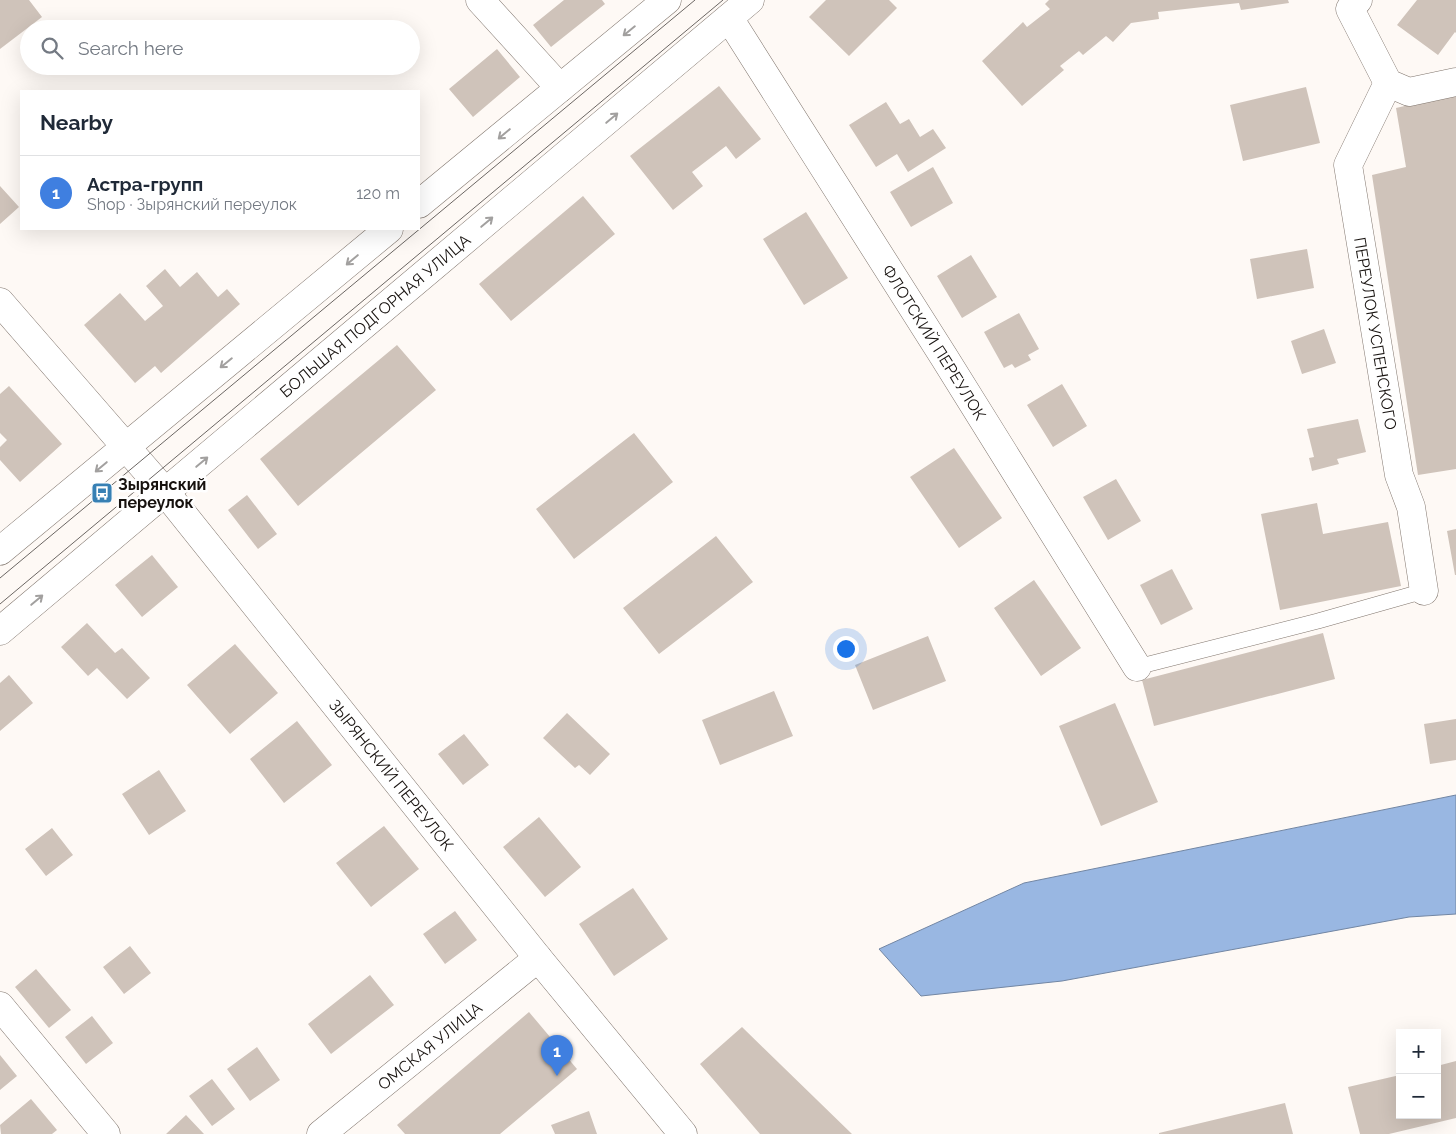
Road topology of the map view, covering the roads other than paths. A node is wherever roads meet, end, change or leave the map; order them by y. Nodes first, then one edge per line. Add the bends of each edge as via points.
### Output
1 (480, 0) edge
2 (667, 0) edge
3 (750, 0) edge
4 (1358, 0) edge
5 (729, 18) junction
6 (1456, 82) edge
7 (1388, 84) junction
8 (560, 88) junction
9 (420, 203) edge
10 (388, 230) edge
11 (0, 302) edge
12 (125, 446) junction
13 (166, 493) junction
14 (0, 551) edge
15 (1424, 591) joint
16 (0, 631) edge
17 (1137, 667) joint
18 (538, 958) junction
19 (0, 1006) edge
20 (106, 1134) edge
21 (321, 1134) edge
22 (684, 1134) edge

1 - 8 street
2 -> 8 street
3 - 5 street, БОЛЬШАЯ ПОДГОРНАЯ УЛИЦА
4 - 7 street via 1350,9
13 -> 5 street, БОЛЬШАЯ ПОДГОРНАЯ УЛИЦА
5 - 17 street, ФЛОТСКИЙ ПЕРЕУЛОК
6 - 7 street via 1409,92
7 - 15 street, ПЕРЕУЛОК УСПЕНСКОГО via 1348,165 1399,475 1411,507
8 -> 9 street
10 -> 12 street
11 - 12 street, ЗЫРЯНСКИЙ ПЕРЕУЛОК
12 - 13 street, ЗЫРЯНСКИЙ ПЕРЕУЛОК
12 -> 14 street
16 -> 13 street, БОЛЬШАЯ ПОДГОРНАЯ УЛИЦА
13 - 18 street, ЗЫРЯНСКИЙ ПЕРЕУЛОК
15 - 17 lane
18 - 21 street, ОМСКАЯ УЛИЦА
18 - 22 street, ЗЫРЯНСКИЙ ПЕРЕУЛОК
19 - 20 street

